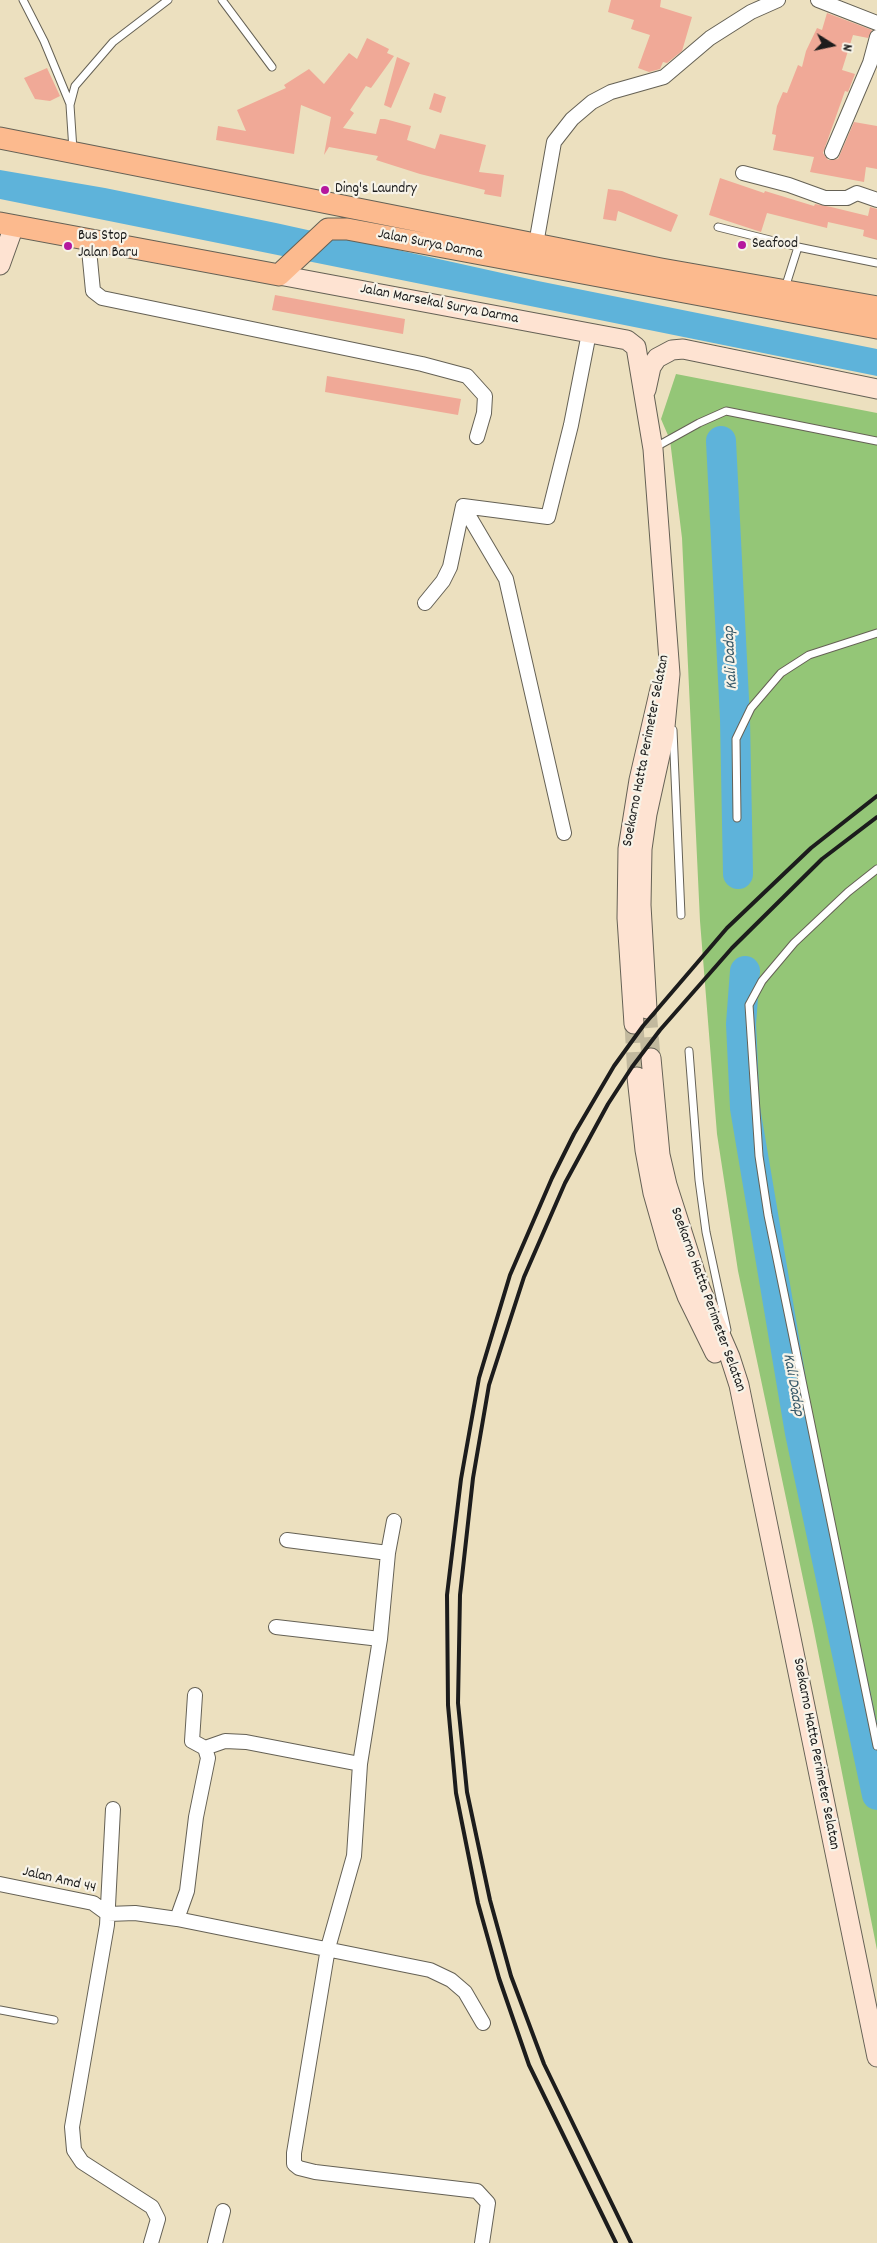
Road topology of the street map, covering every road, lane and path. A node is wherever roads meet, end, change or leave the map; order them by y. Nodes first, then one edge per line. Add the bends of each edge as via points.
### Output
1 (23, 0) edge
2 (168, 0) edge
3 (222, 0) edge
4 (778, 0) edge
5 (818, 0) edge
6 (877, 23) edge
7 (877, 37) edge
8 (272, 67) dead end
9 (70, 105) junction
10 (0, 138) edge
11 (832, 152) dead end
12 (73, 153) junction
13 (743, 174) dead end
14 (877, 200) edge
15 (313, 201) junction
16 (7, 224) edge
17 (718, 227) dead end
18 (326, 232) junction
19 (88, 239) junction
20 (536, 244) junction
21 (798, 247) junction
22 (877, 263) edge
23 (0, 265) edge
24 (279, 275) junction
25 (784, 291) junction
26 (877, 307) edge
27 (877, 328) edge
28 (594, 334) junction
29 (877, 389) edge
30 (647, 417) junction
31 (477, 437) dead end
32 (877, 441) edge
33 (653, 449) junction
34 (464, 506) junction
35 (424, 603) dead end
36 (667, 628) junction
37 (877, 633) edge
38 (670, 674) junction
39 (737, 818) dead end
40 (564, 833) dead end
41 (877, 869) edge
42 (681, 915) dead end
43 (647, 1009) tunnel mouth
44 (634, 1024) tunnel mouth
45 (689, 1052) dead end
46 (651, 1058) tunnel mouth
47 (637, 1077) tunnel mouth
48 (739, 1385) junction
49 (753, 1452) junction
50 (394, 1521) dead end
51 (287, 1540) dead end
52 (388, 1553) junction
53 (276, 1627) dead end
54 (380, 1638) junction
55 (195, 1695) dead end
56 (877, 1746) edge
57 (205, 1748) junction
58 (360, 1764) junction
59 (113, 1808) dead end
60 (0, 1884) edge
61 (108, 1914) junction
62 (177, 1919) junction
63 (328, 1948) junction
64 (0, 2010) edge
65 (54, 2020) dead end
66 (483, 2023) dead end
67 (877, 2056) edge
68 (223, 2212) dead end
69 (151, 2243) edge
70 (215, 2243) edge
71 (482, 2243) edge

1 - 9 lane
2 - 9 lane via 113,42 75,86
3 - 8 lane
4 - 20 street via 710,38 664,77 611,92 592,102 572,119 554,142
5 - 6 street
7 - 11 street via 870,63
9 - 12 lane
10 - 12 main road, Jalan Surya Darma
12 - 15 main road, Jalan Surya Darma
13 - 14 street via 825,198 847,198 857,193
15 - 18 main road
15 - 20 main road, Jalan Surya Darma
16 - 19 main road
16 - 23 main road
17 - 21 lane
18 - 24 main road
18 - 27 main road, Jalan Surya Darma via 354,230
19 - 24 main road
19 - 31 street via 93,291 102,298 422,364 466,376 485,396
20 - 25 main road, Jalan Surya Darma
21 - 22 lane
21 - 25 lane
24 - 28 main road, Jalan Marsekal Surya Darma
25 - 26 main road, Jalan Surya Darma
28 - 30 main road, Soekarno Hatta Perimeter Selatan via 631,341 636,347
28 - 34 street via 548,517
29 - 30 main road, Soekarno Hatta Perimeter Selatan via 683,349 664,353 651,367 646,385
30 - 33 main road, Soekarno Hatta Perimeter Selatan
32 - 33 lane via 726,411
33 - 36 main road, Soekarno Hatta Perimeter Selatan
34 - 35 street via 450,567 443,581
34 - 40 street via 506,579
36 - 38 main road, Soekarno Hatta Perimeter Selatan
36 - 44 main road, Soekarno Hatta Perimeter Selatan via 660,688 628,849 627,918
37 - 39 lane via 809,656 781,673 752,708 736,739
38 - 42 lane
38 - 43 main road, Soekarno Hatta Perimeter Selatan via 664,737 642,849
41 - 56 lane via 794,943 762,981 749,1005 759,1156 768,1215
45 - 48 lane via 695,1147 706,1232
46 - 48 main road, Soekarno Hatta Perimeter Selatan via 660,1155 667,1185 700,1288
47 - 49 main road, Soekarno Hatta Perimeter Selatan via 645,1150 668,1246 687,1296 731,1389
48 - 49 main road, Soekarno Hatta Perimeter Selatan
49 - 67 main road, Soekarno Hatta Perimeter Selatan
50 - 52 street
51 - 52 street
52 - 54 street
53 - 54 street
54 - 58 street
55 - 57 street via 192,1741
57 - 58 street via 225,1741 246,1742
57 - 62 street via 208,1758 196,1817 187,1891
58 - 63 street via 354,1856
59 - 61 street
60 - 61 street, Jalan Amd 44 via 94,1903
61 - 62 street
61 - 69 street via 72,2127 74,2150 82,2162 152,2207 158,2219
62 - 63 street
63 - 66 street via 430,1970 451,1980 465,1992
63 - 71 street via 294,2164 315,2172 477,2191 488,2203
64 - 65 lane
68 - 70 street

